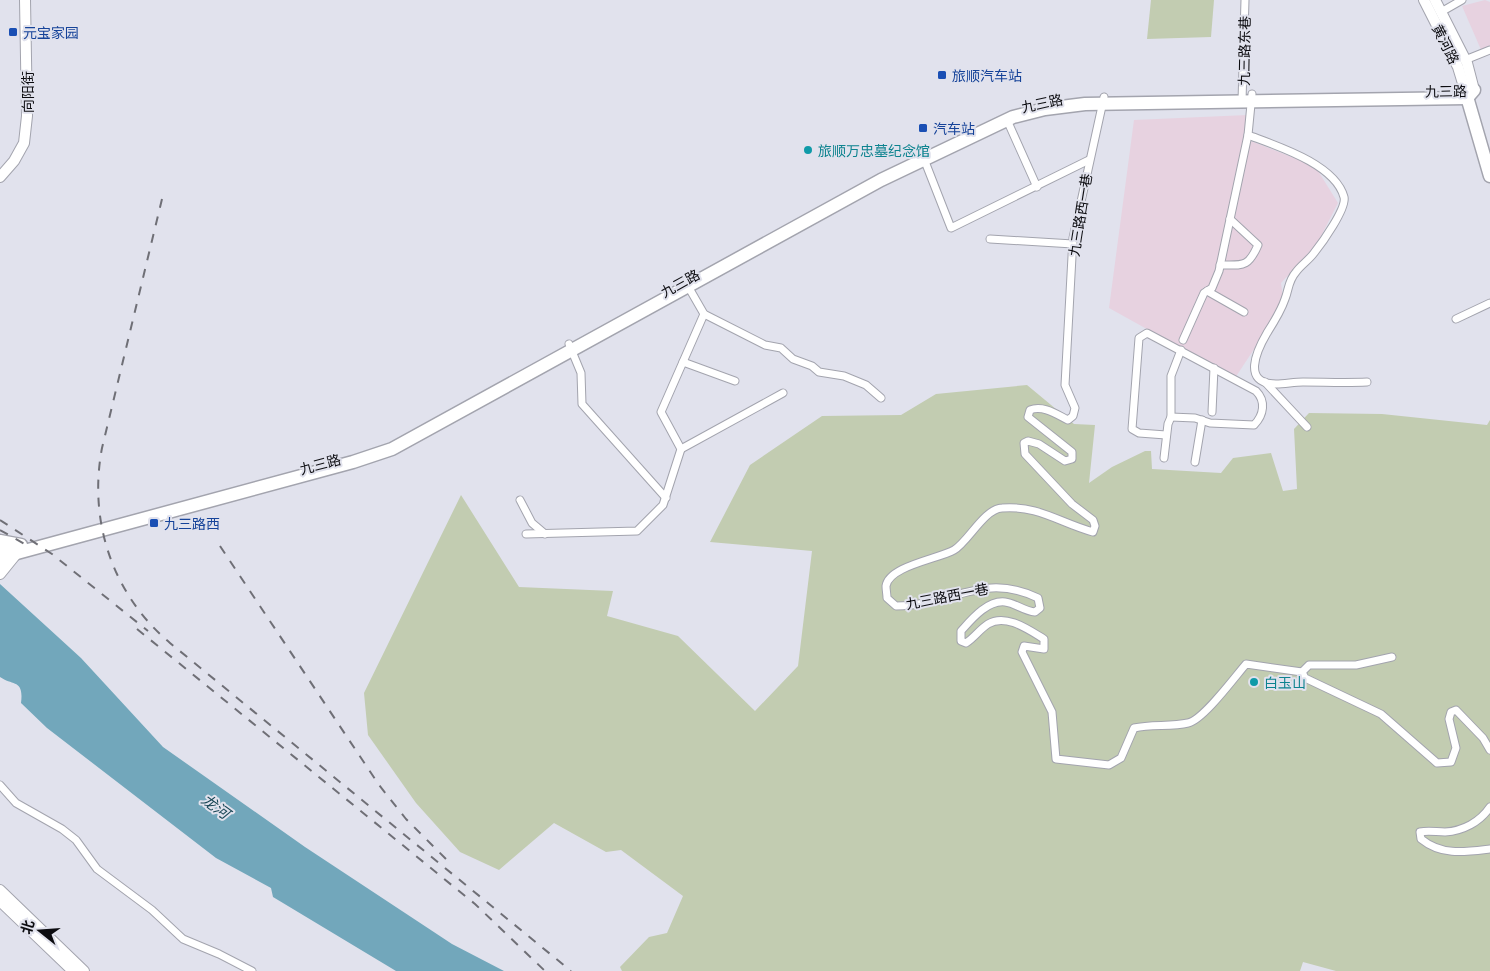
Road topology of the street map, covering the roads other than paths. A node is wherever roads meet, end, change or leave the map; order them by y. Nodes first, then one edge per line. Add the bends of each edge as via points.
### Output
1 (25, 0) edge
2 (1245, 0) edge
3 (1424, 0) edge
4 (1435, 0) edge
5 (1462, 0) edge
6 (1441, 12) junction
7 (1490, 50) edge
8 (1486, 55) edge
9 (1465, 60) junction
10 (1469, 93) junction
11 (1247, 98) junction
12 (1103, 100) junction
13 (1007, 120) junction
14 (1248, 135) junction
15 (1490, 151) edge
16 (924, 159) junction
17 (1089, 160) junction
18 (0, 176) edge
19 (1490, 176) edge
20 (1037, 187) junction
21 (1230, 219) junction
22 (990, 239) dead end
23 (1072, 244) junction
24 (1220, 265) junction
25 (686, 284) junction
26 (1207, 291) junction
27 (1490, 303) edge
28 (1244, 312) dead end
29 (704, 314) junction
30 (1456, 319) dead end
31 (1183, 340) dead end
32 (570, 348) junction
33 (1182, 350) junction
34 (683, 362) junction
35 (1214, 368) junction
36 (735, 381) dead end
37 (1264, 382) junction
38 (1367, 382) dead end
39 (1271, 389) junction
40 (783, 393) dead end
41 (1261, 396) junction
42 (881, 398) dead end
43 (1212, 412) dead end
44 (1171, 417) junction
45 (1202, 420) junction
46 (1307, 427) dead end
47 (1166, 434) junction
48 (681, 449) junction
49 (1164, 458) dead end
50 (1195, 462) dead end
51 (666, 498) junction
52 (520, 500) dead end
53 (526, 534) dead end
54 (545, 534) junction
55 (0, 541) edge
56 (8, 552) edge
57 (0, 574) edge
58 (1392, 657) dead end
59 (1302, 672) junction
60 (1490, 750) edge
61 (0, 785) edge
62 (1490, 807) edge
63 (1490, 849) edge
64 (0, 890) edge
65 (0, 901) edge
66 (73, 971) edge
67 (84, 971) edge
68 (252, 971) edge

1 - 18 main road, 向阳街 via 27,116 24,143
2 - 11 street, 九三路东巷
3 - 10 main road, 黄河路
4 - 6 main road, 黄河路
5 - 6 street
6 - 9 main road, 黄河路
7 - 8 street
8 - 9 street
9 - 10 main road, 黄河路
10 - 11 highway, 九三路
10 - 15 highway, 黄河路
10 - 19 highway, 黄河路
11 - 12 highway, 九三路
11 - 14 street, 九三路东巷
12 - 13 highway, 九三路 via 1045,109
12 - 17 street, 九三路西一巷
12 - 25 highway, 九三路 via 1057,99 1010,111 878,175
13 - 16 highway, 九三路
13 - 20 street
14 - 21 street, 九三路东巷
14 - 37 street via 1311,161 1329,175 1344,196 1345,206 1314,254 1296,271 1287,286 1280,311 1254,361 1254,370
16 - 20 street via 951,228
16 - 25 highway, 九三路
17 - 20 street
17 - 23 street, 九三路西一巷
21 - 24 street, 九三路东巷
21 - 24 street via 1258,245 1246,265
22 - 23 street
23 - 59 street, 九三路西一巷 via 1066,385 1075,408 1073,416 1068,420 1037,408 1030,410 1028,417 1072,452 1072,459 1065,461 1039,444 1024,443 1025,454 1072,504 1093,520 1093,532 1044,512 999,508 956,549 893,575 886,585 887,598 896,606 909,606 979,588 1002,586 1022,590 1038,598 1040,608 1035,612 1004,602 990,605 961,631 961,641 966,643 988,623 1006,620 1044,639 1044,649 1024,646 1022,652 1052,712 1056,760 1109,765 1121,758 1134,728 1188,724 1201,719 1246,664
24 - 26 street, 九三路东巷 via 1212,288
25 - 29 street
25 - 32 highway, 九三路
26 - 28 street
26 - 31 street, 九三路东巷
27 - 30 street
29 - 34 street
29 - 42 street via 765,345 781,348 793,359 819,372 844,376 866,385
32 - 51 street via 581,373 581,397 586,411
32 - 56 highway, 九三路 via 377,447 26,544
33 - 35 street
33 - 44 street via 1171,376
33 - 47 street via 1147,333 1139,338 1132,429 1139,433
34 - 36 street
34 - 48 street via 661,412
35 - 41 street
35 - 43 street
37 - 38 street
37 - 39 street
39 - 41 street
39 - 46 street
40 - 48 street
41 - 45 street via 1262,413 1254,425
44 - 45 street
44 - 47 street
45 - 50 street
47 - 49 street
48 - 51 street
51 - 54 street via 637,531
52 - 54 street via 532,523
53 - 54 street
55 - 56 highway, 九三路
56 - 57 main road
58 - 59 street via 1356,665 1309,666
59 - 60 street via 1304,678 1381,714 1438,763 1452,762 1456,748 1449,719 1451,712 1456,710
61 - 68 street via 16,803 76,840 97,869 152,910 184,939
62 - 63 street via 1484,816 1466,828 1420,832 1421,839 1431,847 1446,852
64 - 67 main road
65 - 66 main road

